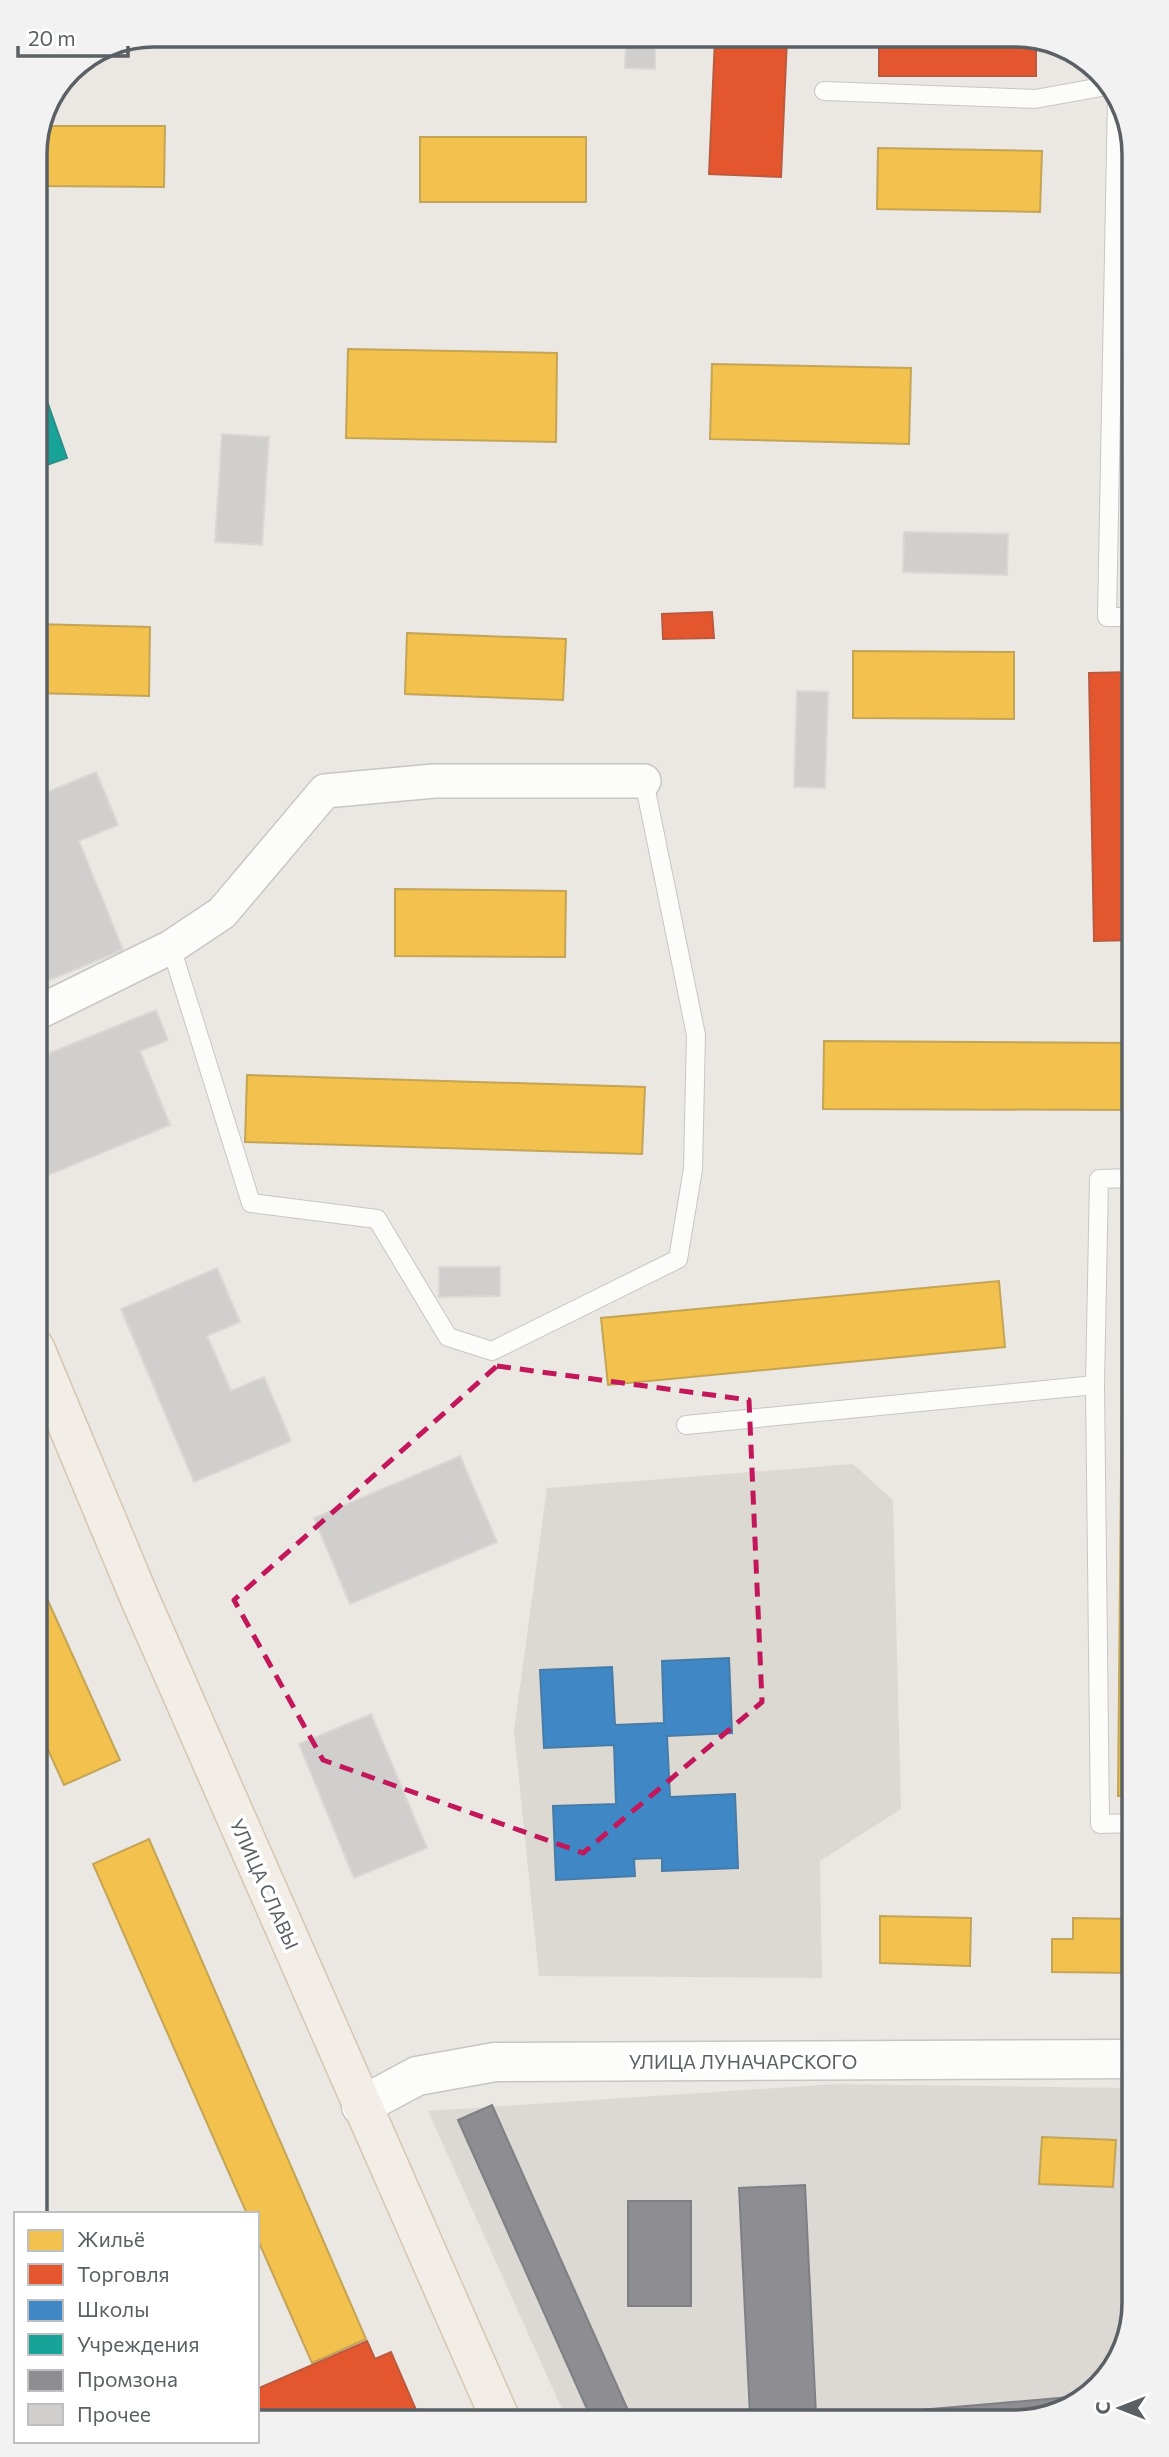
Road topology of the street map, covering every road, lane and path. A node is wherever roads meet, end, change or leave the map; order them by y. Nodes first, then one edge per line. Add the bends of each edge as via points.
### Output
1 (1099, 88) edge
2 (824, 91) dead end
3 (1117, 122) edge
4 (1122, 617) edge
5 (644, 780) joint
6 (171, 947) junction
7 (47, 1008) edge
8 (1122, 1178) edge
9 (47, 1377) edge
10 (1096, 1385) junction
11 (686, 1425) dead end
12 (1122, 1824) edge
13 (1122, 2059) edge
14 (361, 2106) junction
15 (497, 2410) edge

1 - 2 lane via 1035,99
3 - 4 lane via 1107,617
5 - 6 street via 434,781 326,791 222,913
5 - 6 lane via 696,1035 692,1169 678,1259 492,1351 448,1337 377,1219 251,1203
6 - 7 street
8 - 10 lane via 1098,1179
9 - 14 main road, УЛИЦА СЛАВЫ
10 - 11 lane
10 - 12 lane via 1100,1824
13 - 14 street, УЛИЦА ЛУНАЧАРСКОГО via 495,2062 417,2076
14 - 15 main road, УЛИЦА СЛАВЫ

